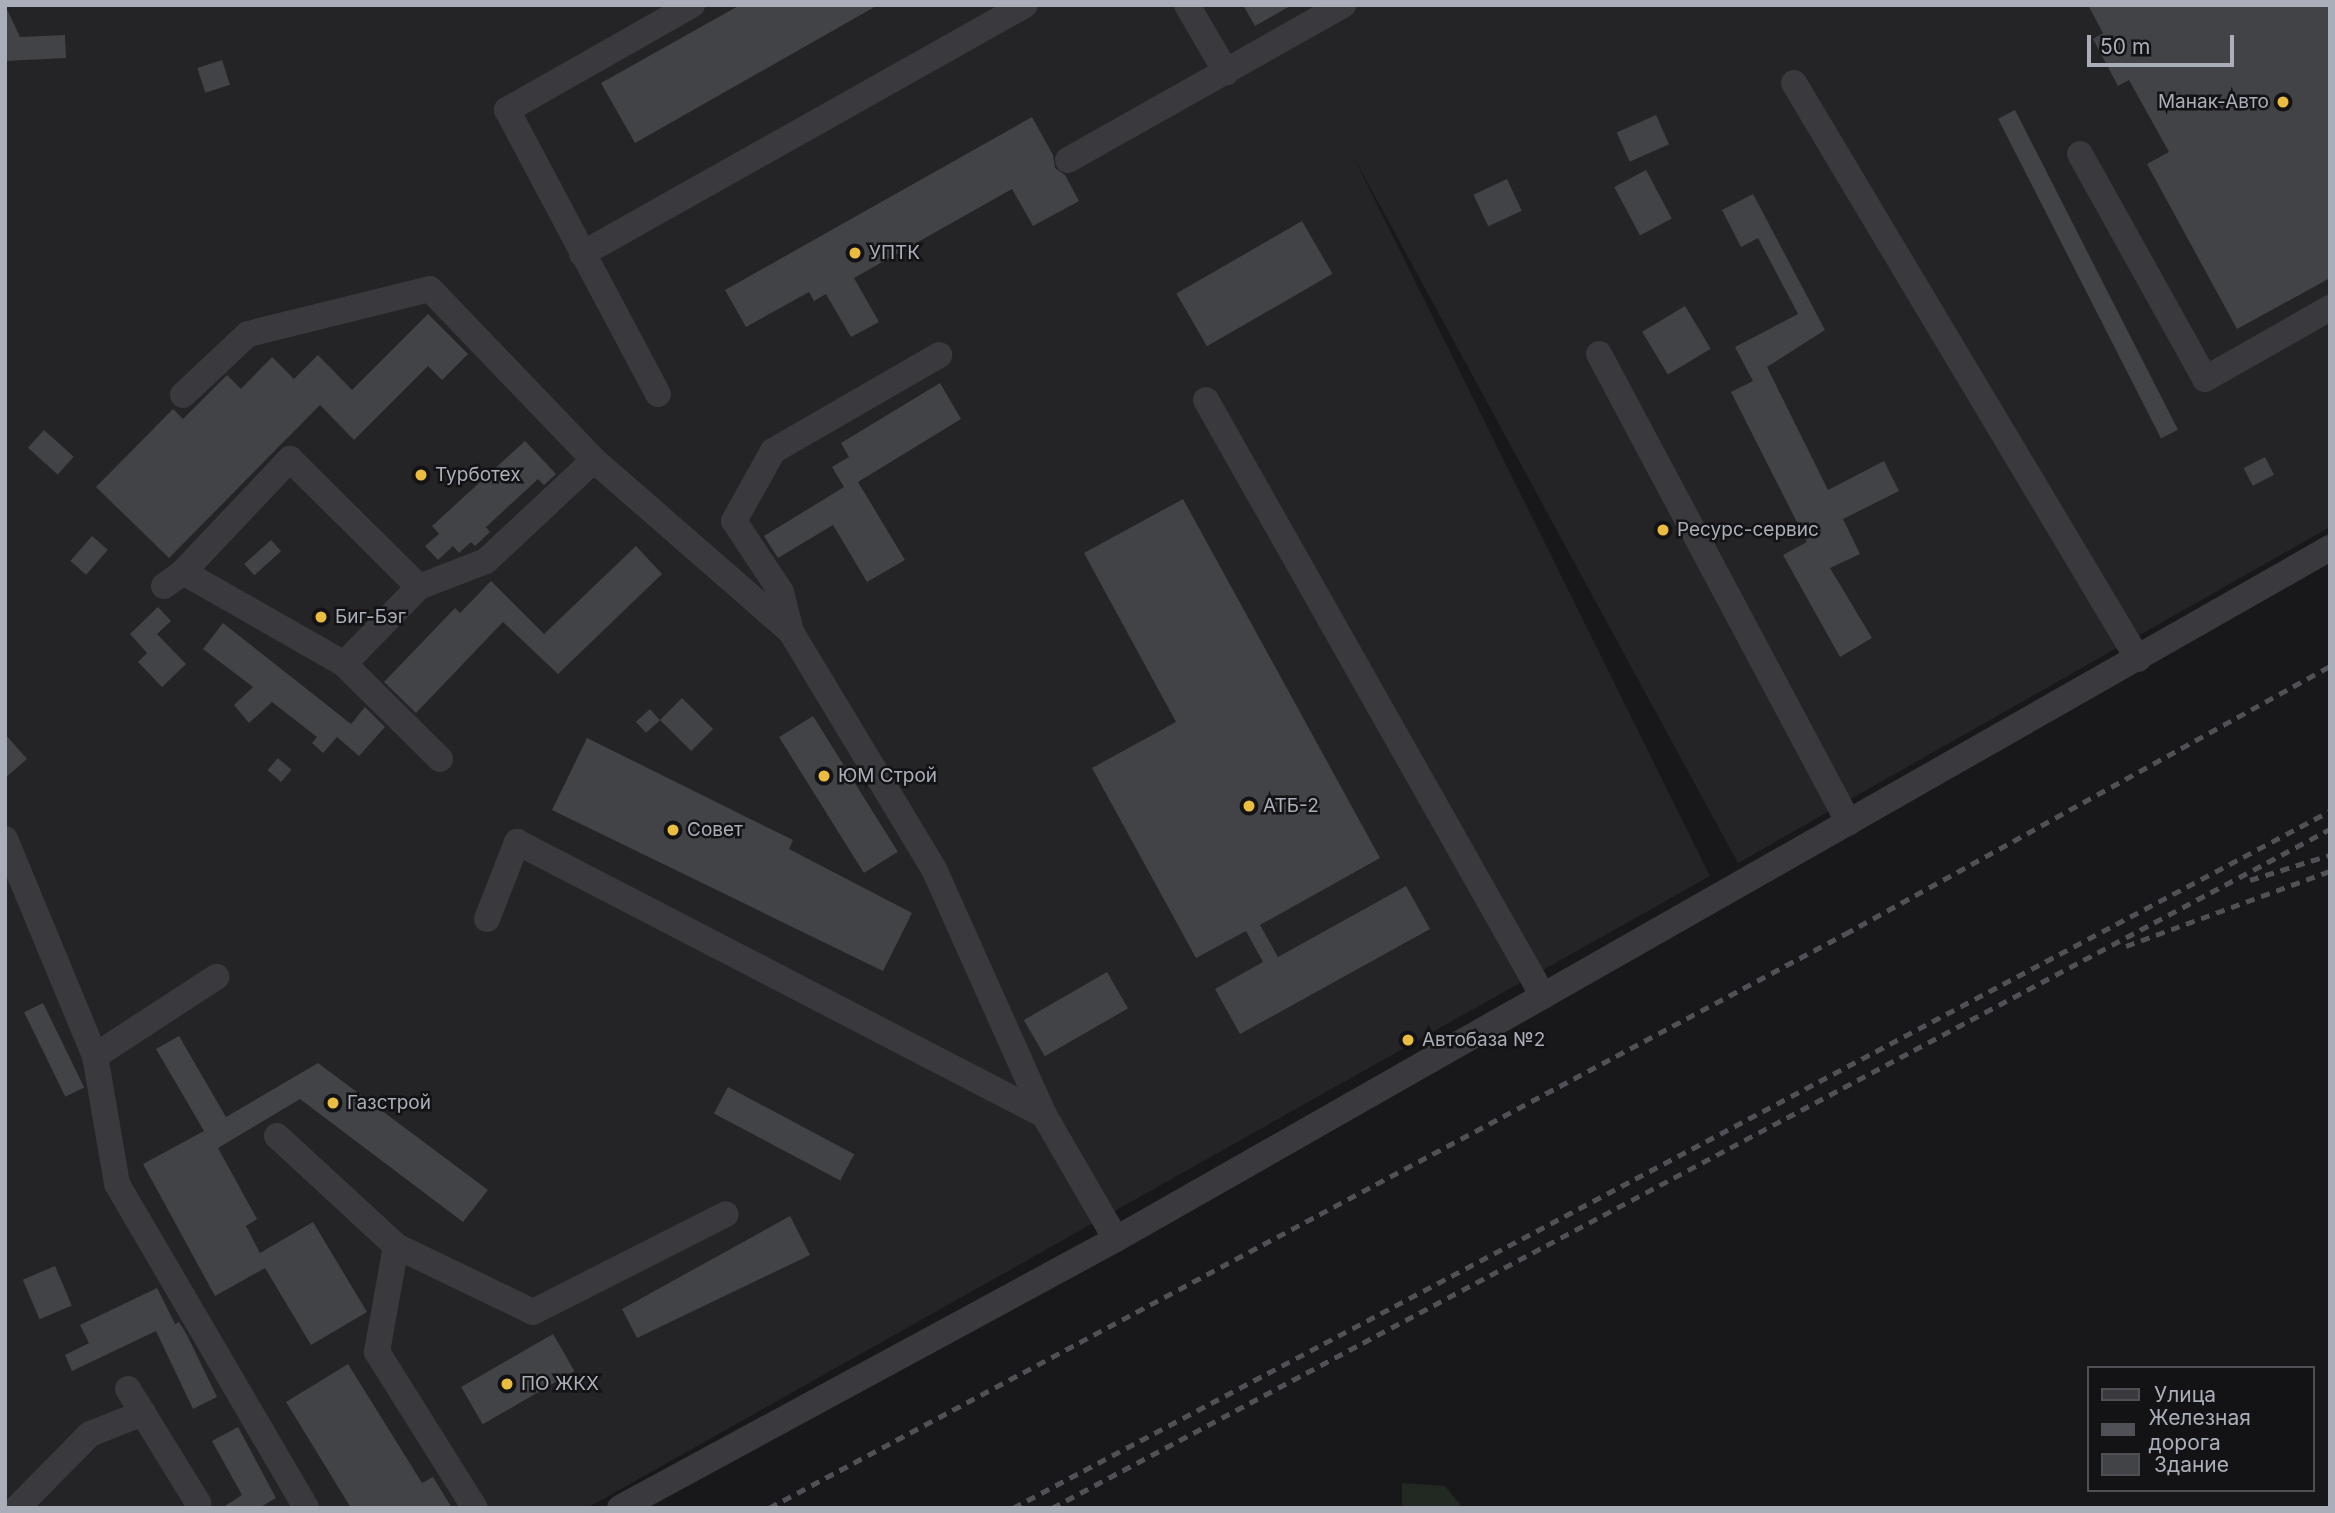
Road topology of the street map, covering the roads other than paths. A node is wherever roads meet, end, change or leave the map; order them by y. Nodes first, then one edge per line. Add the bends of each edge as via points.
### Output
1 (692, 5) edge
2 (1024, 5) edge
3 (1187, 5) edge
4 (1343, 5) edge
5 (1226, 72) junction
6 (1794, 83) dead end
7 (2080, 154) dead end
8 (1068, 160) dead end
9 (582, 254) junction
10 (2330, 308) edge
11 (1598, 354) dead end
12 (939, 355) dead end
13 (658, 394) dead end
14 (183, 395) dead end
15 (1206, 400) dead end
16 (594, 460) junction
17 (2330, 548) edge
18 (419, 587) junction
19 (791, 632) junction
20 (2138, 659) junction
21 (344, 664) junction
22 (440, 759) dead end
23 (1849, 823) junction
24 (5, 839) edge
25 (487, 919) dead end
26 (216, 977) dead end
27 (1543, 996) junction
28 (95, 1056) junction
29 (1044, 1115) junction
30 (276, 1136) dead end
31 (726, 1214) dead end
32 (1116, 1239) junction
33 (396, 1246) junction
34 (128, 1388) dead end
35 (143, 1413) junction
36 (198, 1503) dead end
37 (17, 1508) edge
38 (306, 1508) edge
39 (475, 1508) edge
40 (620, 1508) edge

1 - 9 street via 507,110
2 - 9 street
3 - 5 street
4 - 5 street
5 - 8 street
6 - 20 street
7 - 10 street via 2204,379
9 - 13 street
11 - 23 street
12 - 19 street via 773,451 734,521 781,592
14 - 16 street via 248,334 430,289
15 - 27 street
16 - 18 street via 486,561
16 - 19 street
17 - 20 street
18 - 21 street
18 - 21 street via 290,459 173,579
19 - 29 street via 934,869
20 - 23 street
21 - 22 street
23 - 27 street
24 - 28 street
25 - 29 street via 517,842
26 - 28 street
27 - 32 street
28 - 38 street via 117,1184
29 - 32 street
30 - 33 street
31 - 33 street via 533,1312
32 - 40 street
33 - 39 street via 377,1352
34 - 35 street
35 - 36 street
35 - 37 street via 90,1434

